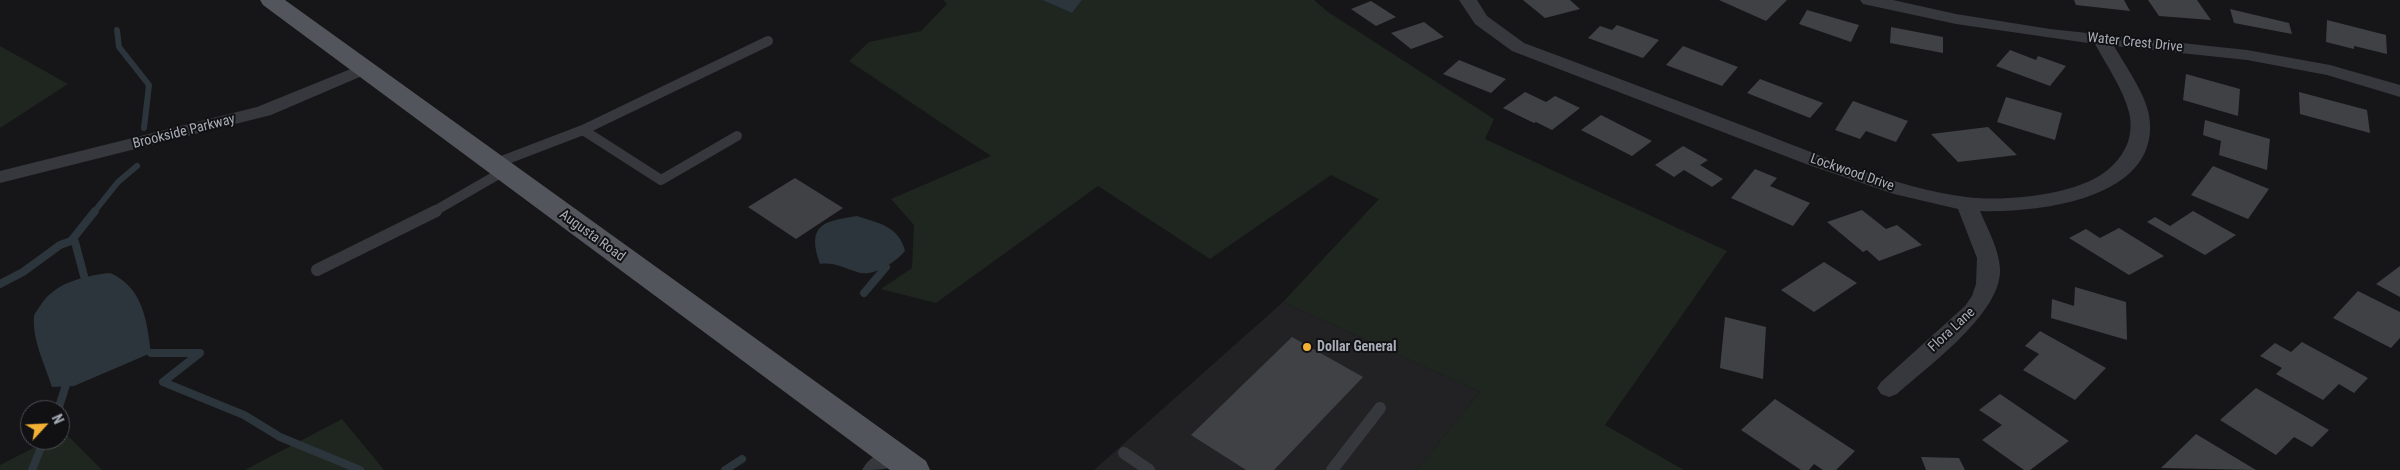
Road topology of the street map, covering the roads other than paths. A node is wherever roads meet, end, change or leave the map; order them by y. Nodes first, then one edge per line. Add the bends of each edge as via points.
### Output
1 (271, 0) edge
2 (1468, 0) edge
3 (1869, 0) edge
4 (2102, 40) junction
5 (768, 41) dead end
6 (363, 69) junction
7 (2400, 91) edge
8 (584, 130) junction
9 (737, 136) dead end
10 (499, 168) junction
11 (0, 178) edge
12 (1966, 204) junction
13 (317, 270) dead end
14 (1889, 388) dead end
15 (1380, 408) dead end
16 (1124, 453) dead end
17 (895, 465) edge
18 (1150, 470) edge
19 (1332, 470) edge

1 - 6 main road, Augusta Road
2 - 12 street, Lockwood Drive via 1481,20 1518,47 1813,160 1901,189
3 - 4 street, Water Crest Drive via 1956,19
4 - 7 street, Water Crest Drive via 2257,56 2330,70
4 - 12 street, Lockwood Drive via 2139,114 2140,137 2132,158 2099,185 2068,196 2022,204
5 - 8 lane
6 - 10 main road, Augusta Road
6 - 11 street, Brookside Parkway via 264,111
8 - 9 lane via 662,180
8 - 10 lane
10 - 13 lane via 441,208
10 - 17 main road, Augusta Road
12 - 14 street, Flora Lane via 1989,258 1988,286 1973,312
15 - 19 lane
16 - 18 lane

